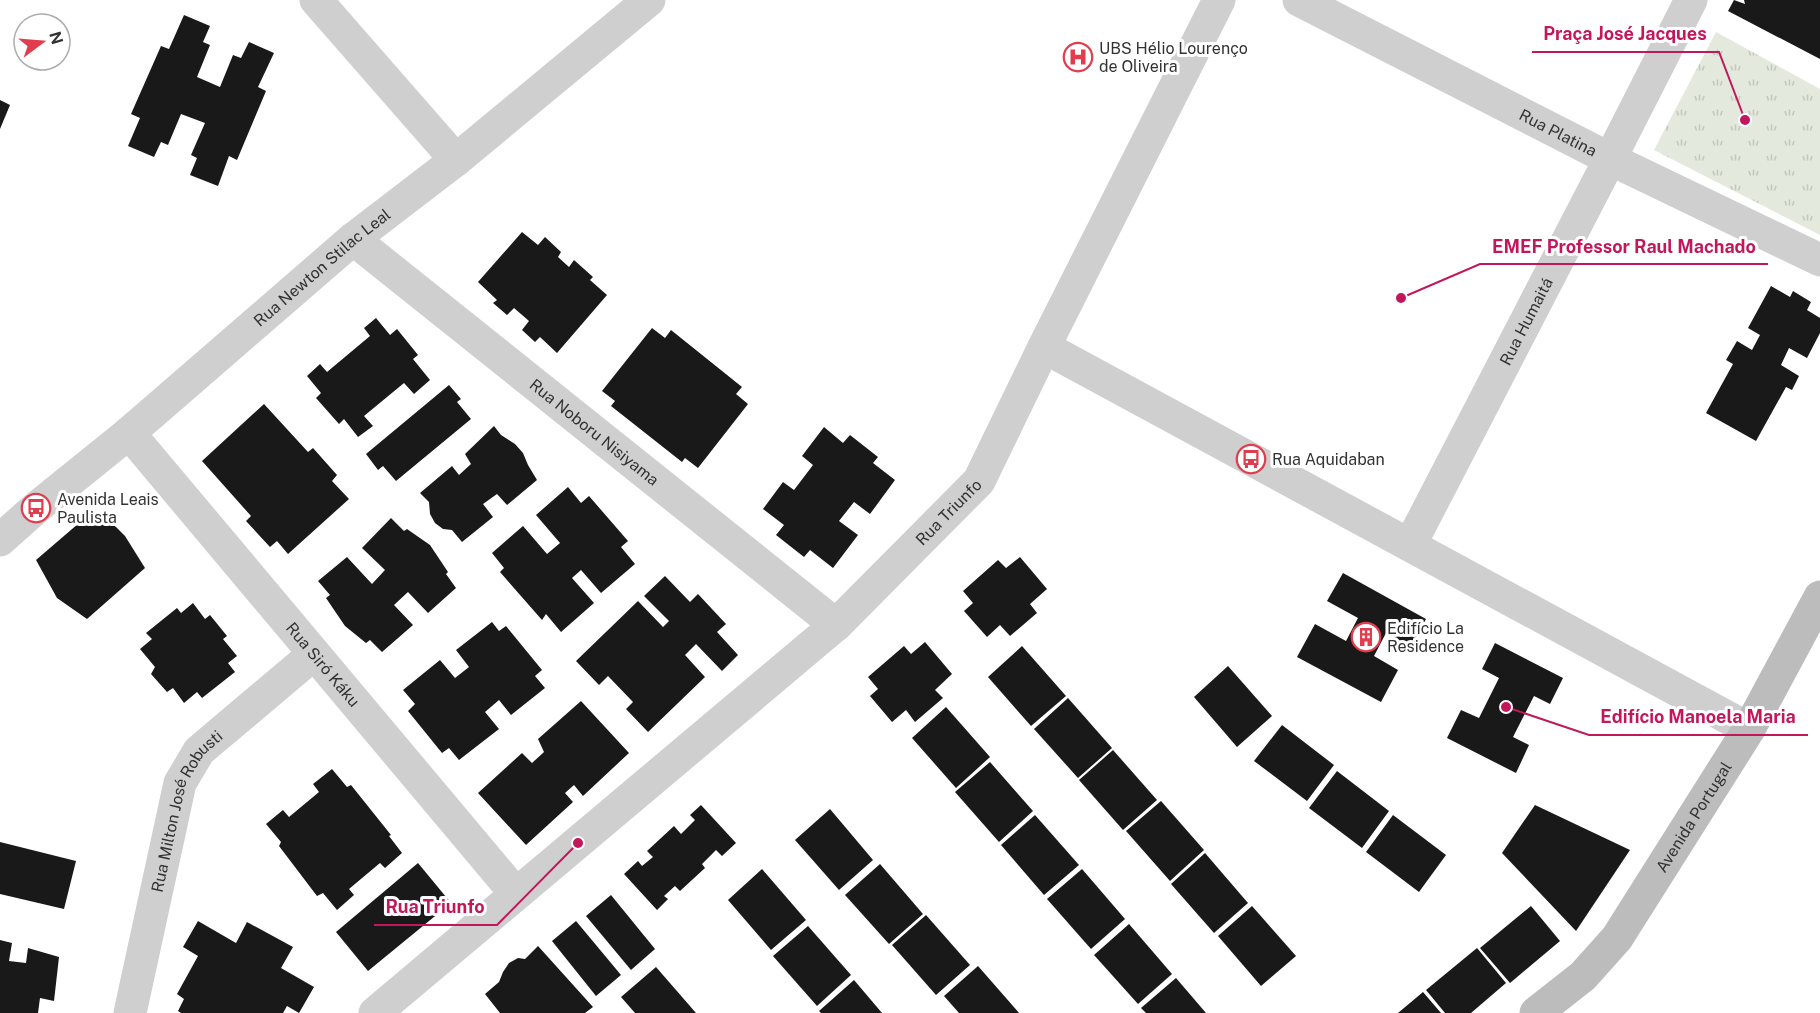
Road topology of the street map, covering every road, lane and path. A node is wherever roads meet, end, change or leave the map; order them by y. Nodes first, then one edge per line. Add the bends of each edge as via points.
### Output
1 (316, 0) edge
2 (649, 0) edge
3 (1219, 0) edge
4 (1299, 0) edge
5 (1691, 0) edge
6 (1610, 159) junction
7 (456, 160) junction
8 (353, 239) junction
9 (1820, 260) edge
10 (1044, 347) junction
11 (129, 434) junction
12 (0, 540) edge
13 (1410, 545) junction
14 (1820, 597) edge
15 (836, 625) junction
16 (314, 654) junction
17 (1749, 729) junction
18 (516, 894) junction
19 (130, 1013) edge
20 (375, 1013) edge
21 (1536, 1013) edge

1 - 7 street
2 - 7 street, Rua Newton Stilac Leal
3 - 10 street, Rua Triunfo
4 - 6 street, Rua Platina
5 - 6 street, Rua Humaitá
6 - 9 street, Rua Platina
6 - 13 street, Rua Humaitá
7 - 8 street, Rua Newton Stilac Leal
8 - 11 street, Rua Newton Stilac Leal
8 - 15 street, Rua Noboru Nisiyama
10 - 13 street
10 - 15 street, Rua Triunfo via 979,481
11 - 12 street, Rua Newton Stilac Leal
11 - 16 street, Rua Siró Káku
13 - 17 street
14 - 17 main road, Avenida Portugal
15 - 18 street, Rua Triunfo
16 - 18 street, Rua Siró Káku
16 - 19 street, Rua Milton José Robusti via 199,752 180,783
17 - 21 main road, Avenida Portugal via 1617,938 1583,976
18 - 20 street, Rua Triunfo

